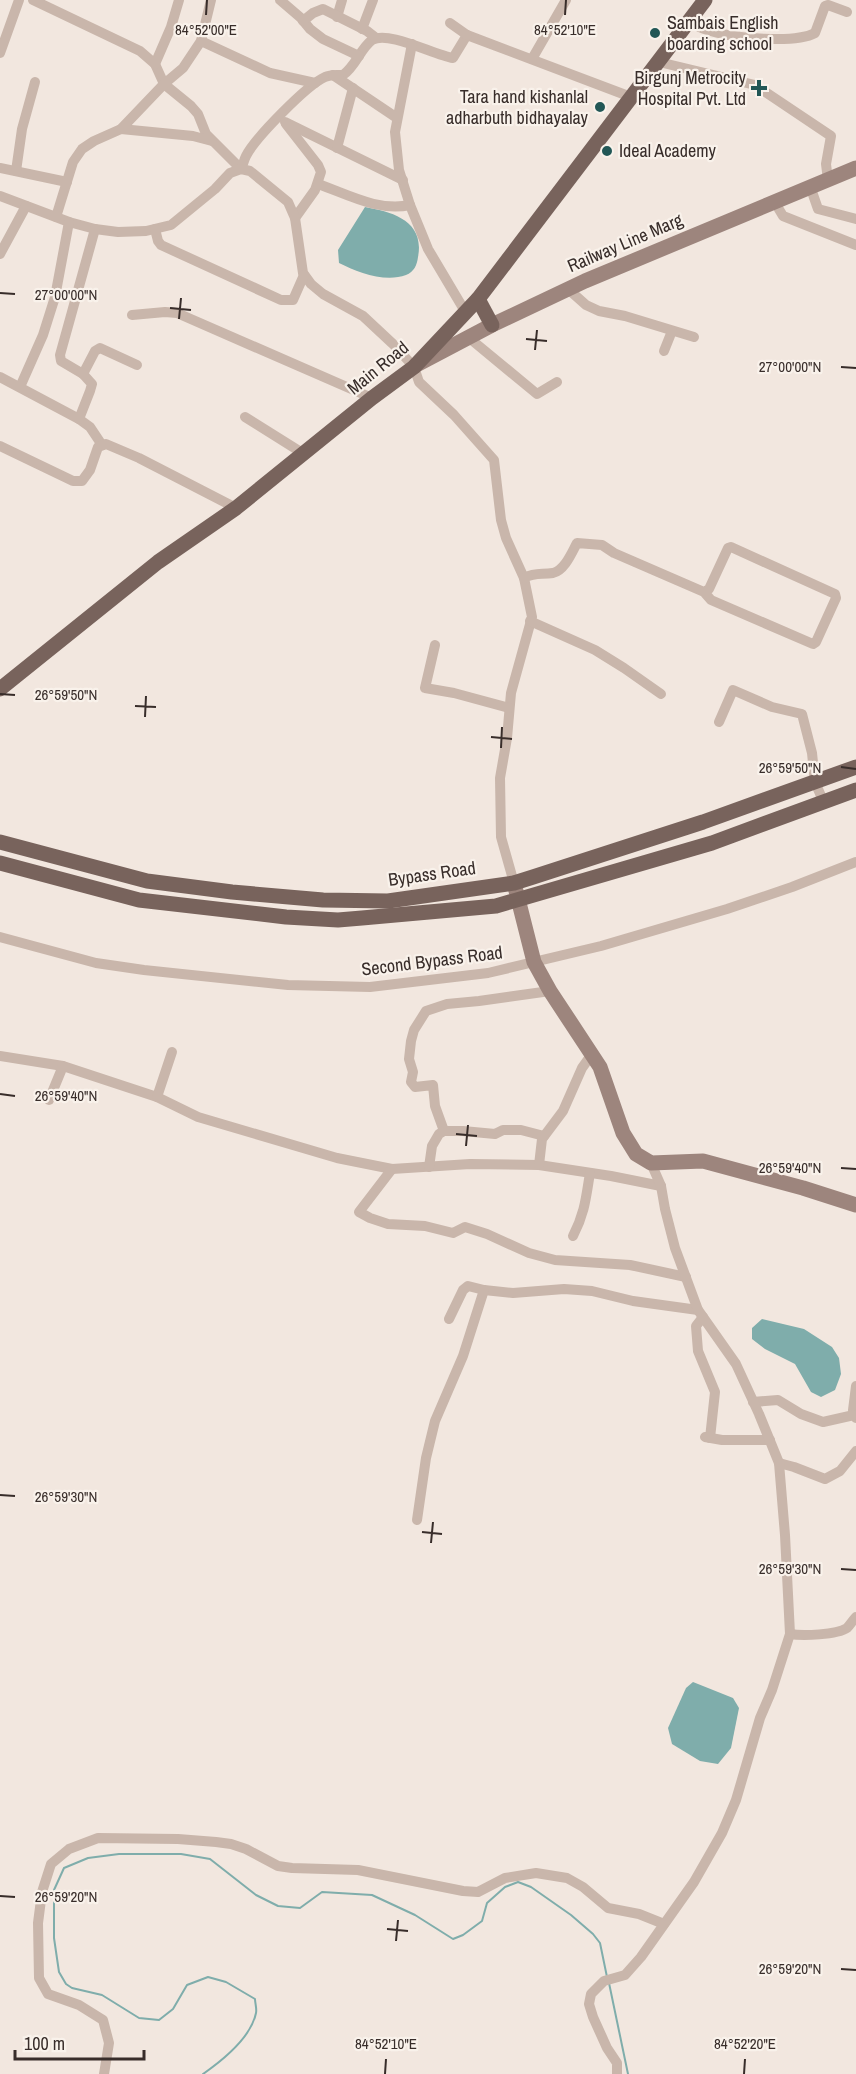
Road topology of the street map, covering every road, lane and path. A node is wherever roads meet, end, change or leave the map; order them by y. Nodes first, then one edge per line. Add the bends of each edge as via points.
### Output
1 (19, 0) edge
2 (33, 0) edge
3 (179, 0) edge
4 (211, 0) edge
5 (280, 0) edge
6 (342, 0) edge
7 (373, 0) edge
8 (566, 0) edge
9 (705, 0) edge
10 (325, 5) edge
11 (846, 12) dead end
12 (337, 17) junction
13 (303, 21) junction
14 (688, 22) junction
15 (450, 23) dead end
16 (362, 29) junction
17 (468, 35) junction
18 (376, 38) junction
19 (201, 41) junction
20 (412, 44) junction
21 (0, 54) edge
22 (359, 56) junction
23 (532, 59) junction
24 (659, 62) junction
25 (155, 64) junction
26 (333, 75) junction
27 (35, 82) dead end
28 (315, 83) junction
29 (164, 84) junction
30 (353, 88) junction
31 (631, 97) junction
32 (397, 118) junction
33 (282, 119) junction
34 (120, 129) junction
35 (213, 142) junction
36 (337, 147) junction
37 (0, 168) edge
38 (856, 168) edge
39 (242, 169) junction
40 (16, 171) junction
41 (403, 180) junction
42 (828, 180) junction
43 (67, 182) junction
44 (318, 184) junction
45 (810, 186) junction
46 (0, 196) edge
47 (774, 201) junction
48 (410, 204) junction
49 (26, 206) junction
50 (56, 217) junction
51 (295, 218) junction
52 (856, 219) edge
53 (69, 222) junction
54 (94, 229) junction
55 (155, 229) junction
56 (856, 245) edge
57 (0, 254) edge
58 (304, 275) junction
59 (568, 289) junction
60 (478, 299) junction
61 (466, 313) junction
62 (132, 315) dead end
63 (492, 325) junction
64 (672, 331) junction
65 (468, 337) junction
66 (694, 337) dead end
67 (664, 351) dead end
68 (136, 365) dead end
69 (414, 367) junction
70 (83, 374) junction
71 (0, 377) edge
72 (557, 382) dead end
73 (20, 387) junction
74 (372, 398) junction
75 (245, 417) dead end
76 (79, 419) junction
77 (102, 445) junction
78 (0, 446) edge
79 (304, 454) junction
80 (237, 508) junction
81 (524, 578) junction
82 (704, 592) junction
83 (530, 621) junction
84 (435, 645) dead end
85 (0, 689) edge
86 (661, 694) dead end
87 (509, 708) junction
88 (719, 722) dead end
89 (856, 767) edge
90 (815, 782) junction
91 (856, 790) edge
92 (824, 803) junction
93 (0, 842) edge
94 (856, 862) edge
95 (0, 863) edge
96 (514, 882) junction
97 (232, 892) junction
98 (517, 901) junction
99 (230, 912) junction
100 (0, 937) edge
101 (534, 962) junction
102 (550, 991) junction
103 (172, 1052) dead end
104 (592, 1054) junction
105 (0, 1056) edge
106 (63, 1066) junction
107 (157, 1097) junction
108 (49, 1100) dead end
109 (444, 1131) junction
110 (544, 1136) junction
111 (651, 1163) junction
112 (539, 1165) junction
113 (429, 1167) junction
114 (392, 1169) junction
115 (590, 1173) junction
116 (661, 1186) junction
117 (856, 1205) edge
118 (573, 1236) dead end
119 (686, 1277) junction
120 (484, 1290) junction
121 (700, 1313) junction
122 (448, 1319) dead end
123 (856, 1390) edge
124 (753, 1402) junction
125 (855, 1416) edge
126 (770, 1440) junction
127 (856, 1451) edge
128 (779, 1463) junction
129 (417, 1520) dead end
130 (856, 1617) edge
131 (790, 1634) junction
132 (664, 1924) junction
133 (104, 2074) edge
134 (617, 2074) edge

1 - 21 street
2 - 25 street via 140,51
3 - 25 street
4 - 19 street
5 - 13 street
6 - 12 street
7 - 16 street
8 - 23 street
9 - 14 main road, Main Road
10 - 12 street
10 - 13 street
11 - 14 street via 825,6 815,33 793,39 734,36
12 - 16 street
13 - 22 street via 323,39
14 - 24 main road, Main Road
15 - 17 street
16 - 18 street
17 - 20 street via 453,58
17 - 23 street
18 - 20 street
18 - 22 street
19 - 28 street via 270,73
19 - 29 street via 183,68
20 - 32 street
22 - 26 street via 352,69 343,75
23 - 31 street
24 - 31 main road, Main Road
24 - 42 street via 755,85 831,136 826,164
25 - 29 street
26 - 28 street
26 - 30 street
27 - 40 street
28 - 33 street
29 - 34 street
29 - 35 street via 198,114
30 - 32 street
30 - 36 street
31 - 60 main road, Main Road
32 - 41 street via 396,153
33 - 36 street
33 - 39 street via 258,138
33 - 44 street via 318,165
34 - 35 street via 192,136
34 - 43 street via 82,149
35 - 39 street
36 - 41 street
37 - 40 street
38 - 42 street, Railway Line Marg
39 - 51 street via 250,171 288,202
39 - 55 street via 230,173 171,225
40 - 43 street
41 - 48 street
42 - 45 street, Railway Line Marg
43 - 50 street
44 - 48 street via 390,207
44 - 51 street
45 - 47 street, Railway Line Marg
45 - 52 street via 818,208
46 - 49 street
47 - 56 street via 783,216
47 - 59 street, Railway Line Marg
48 - 61 street via 428,249
49 - 50 street
49 - 57 street
50 - 53 street
51 - 58 street
53 - 54 street
53 - 73 street via 55,297
54 - 55 street
54 - 70 street via 60,355 61,361
55 - 58 street via 161,245 281,300 292,300
58 - 69 street via 323,294 363,316
59 - 63 street, Railway Line Marg
59 - 64 street via 599,311
60 - 61 main road, Main Road
60 - 63 main road
61 - 69 main road, Main Road
62 - 74 street via 177,314
63 - 65 street, Railway Line Marg
64 - 66 street
64 - 67 street
65 - 69 street, Railway Line Marg
65 - 72 street via 537,394
68 - 70 street via 100,348
69 - 74 main road, Main Road
69 - 81 street via 419,382 494,459 501,520
70 - 76 street via 92,384
71 - 73 street
73 - 76 street
74 - 79 main road, Main Road
75 - 79 street
76 - 77 street
77 - 78 street via 82,481 73,481
77 - 80 street via 139,458
79 - 80 main road, Main Road
80 - 85 main road, Main Road via 158,562
81 - 82 street via 535,573 555,573 578,543 602,545
81 - 83 street
82 - 82 street via 711,600 813,644 836,596 731,547
83 - 86 street via 595,650
83 - 87 street
84 - 87 street via 425,688
87 - 96 street via 500,778 501,837
88 - 90 street via 733,690 772,707 802,714
89 - 90 main road, Bypass Road
90 - 92 street
90 - 96 main road, Bypass Road
91 - 92 main road, Bypass Road
92 - 98 main road, Bypass Road via 703,846
93 - 97 main road, Bypass Road via 147,880
94 - 101 street, Second Bypass Road via 727,909
95 - 99 main road, Bypass Road via 139,900
96 - 97 main road, Bypass Road via 388,901
96 - 98 street
97 - 99 main road
98 - 99 main road, Bypass Road via 338,920
98 - 101 street
100 - 101 street, Second Bypass Road via 96,963 288,985 370,987 488,973
101 - 102 street
102 - 104 street
102 - 109 street via 447,1004 426,1011 411,1041 411,1082 415,1087 433,1085
103 - 107 street
104 - 110 street via 563,1111
104 - 111 street via 623,1133 636,1154
105 - 106 street
106 - 107 street
106 - 108 street
107 - 114 street via 198,1117 337,1158
109 - 110 street via 495,1134 521,1130
109 - 113 street via 432,1146
110 - 112 street
111 - 116 street
111 - 117 street via 703,1161
112 - 113 street
112 - 115 street
113 - 114 street
114 - 119 street via 359,1212 388,1224 425,1226 453,1233 465,1227 555,1260 630,1265
115 - 116 street
115 - 118 street via 582,1219
116 - 119 street
119 - 121 street
120 - 121 street via 592,1291
120 - 122 street via 468,1286 463,1290
120 - 129 street via 463,1356 435,1421
121 - 124 street via 736,1364
121 - 126 street via 696,1326 698,1351 715,1392 707,1438
123 - 125 street
124 - 125 street via 778,1400 823,1422
124 - 126 street
126 - 128 street
127 - 128 street via 840,1471 825,1479
128 - 131 street
130 - 131 street via 847,1628 837,1632
131 - 132 street via 722,1833
132 - 133 street via 608,1908 567,1878 536,1873 505,1878 478,1892 463,1891 358,1870 278,1866 231,1844 98,1838 69,1849 51,1864 38,1923 39,1978 48,1994 79,2005 103,2020 110,2043
132 - 134 street via 625,1975 604,1980 591,1994 593,2018 617,2063

